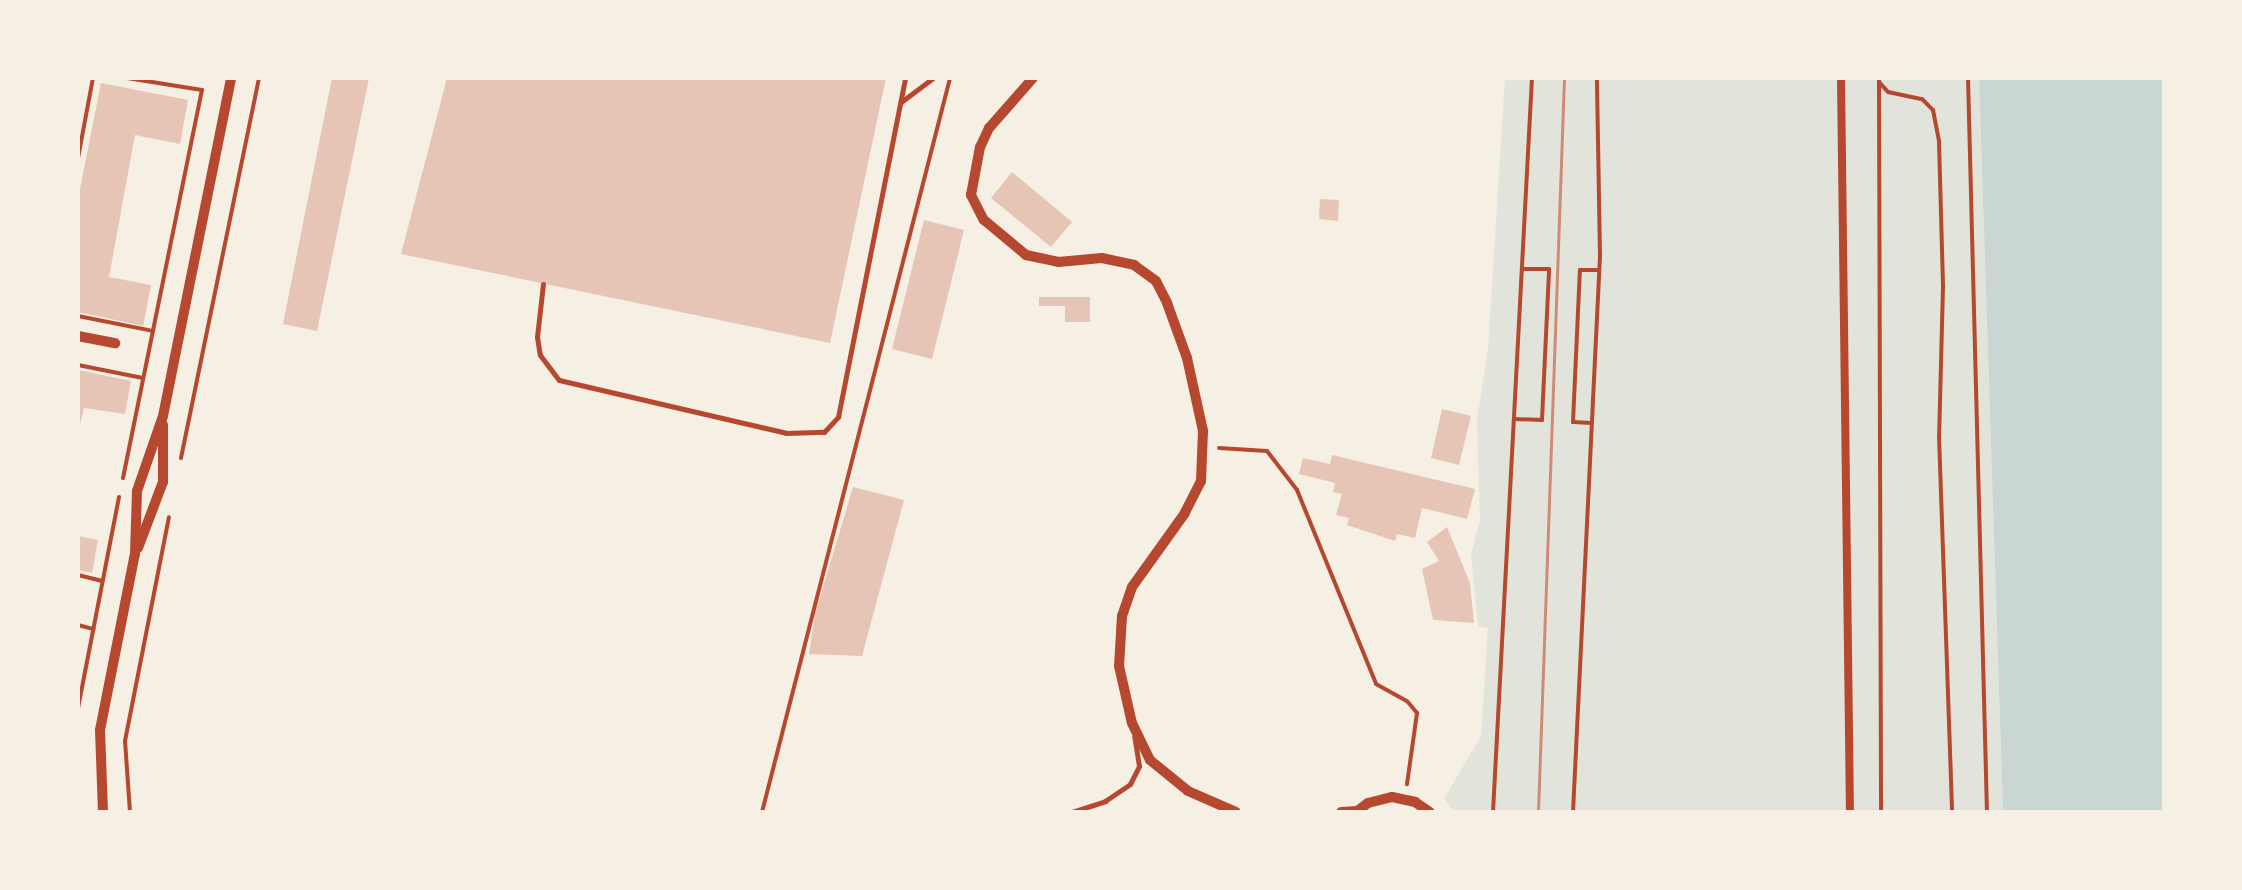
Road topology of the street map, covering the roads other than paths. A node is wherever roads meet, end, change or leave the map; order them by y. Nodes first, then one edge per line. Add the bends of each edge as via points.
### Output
1 (232, 78) edge
2 (905, 78) edge
3 (933, 78) edge
4 (1033, 78) edge
5 (1841, 78) edge
6 (899, 104) junction
7 (544, 284) dead end
8 (78, 336) edge
9 (114, 343) dead end
10 (163, 416) junction
11 (135, 554) junction
12 (1132, 724) junction
13 (103, 812) edge
14 (1072, 812) edge
15 (1236, 812) edge
16 (1341, 812) edge
17 (1357, 812) edge
18 (1430, 812) edge
19 (1850, 812) edge

1 - 10 street
2 - 6 lane
3 - 6 lane
4 - 12 street via 988,128 970,183 975,206 1001,238 1026,255 1058,262 1102,258 1141,268 1156,281 1176,326 1204,447 1192,502 1141,570 1122,616 1119,666
5 - 19 street
6 - 7 lane via 838,417 824,432 786,433 559,380 540,355 537,337
8 - 9 street
10 - 11 street via 138,482
10 - 11 street via 164,482
11 - 13 street via 100,730
12 - 14 lane via 1136,776 1118,794
12 - 15 street via 1168,778
16 - 17 street
17 - 18 street via 1377,799 1404,798

